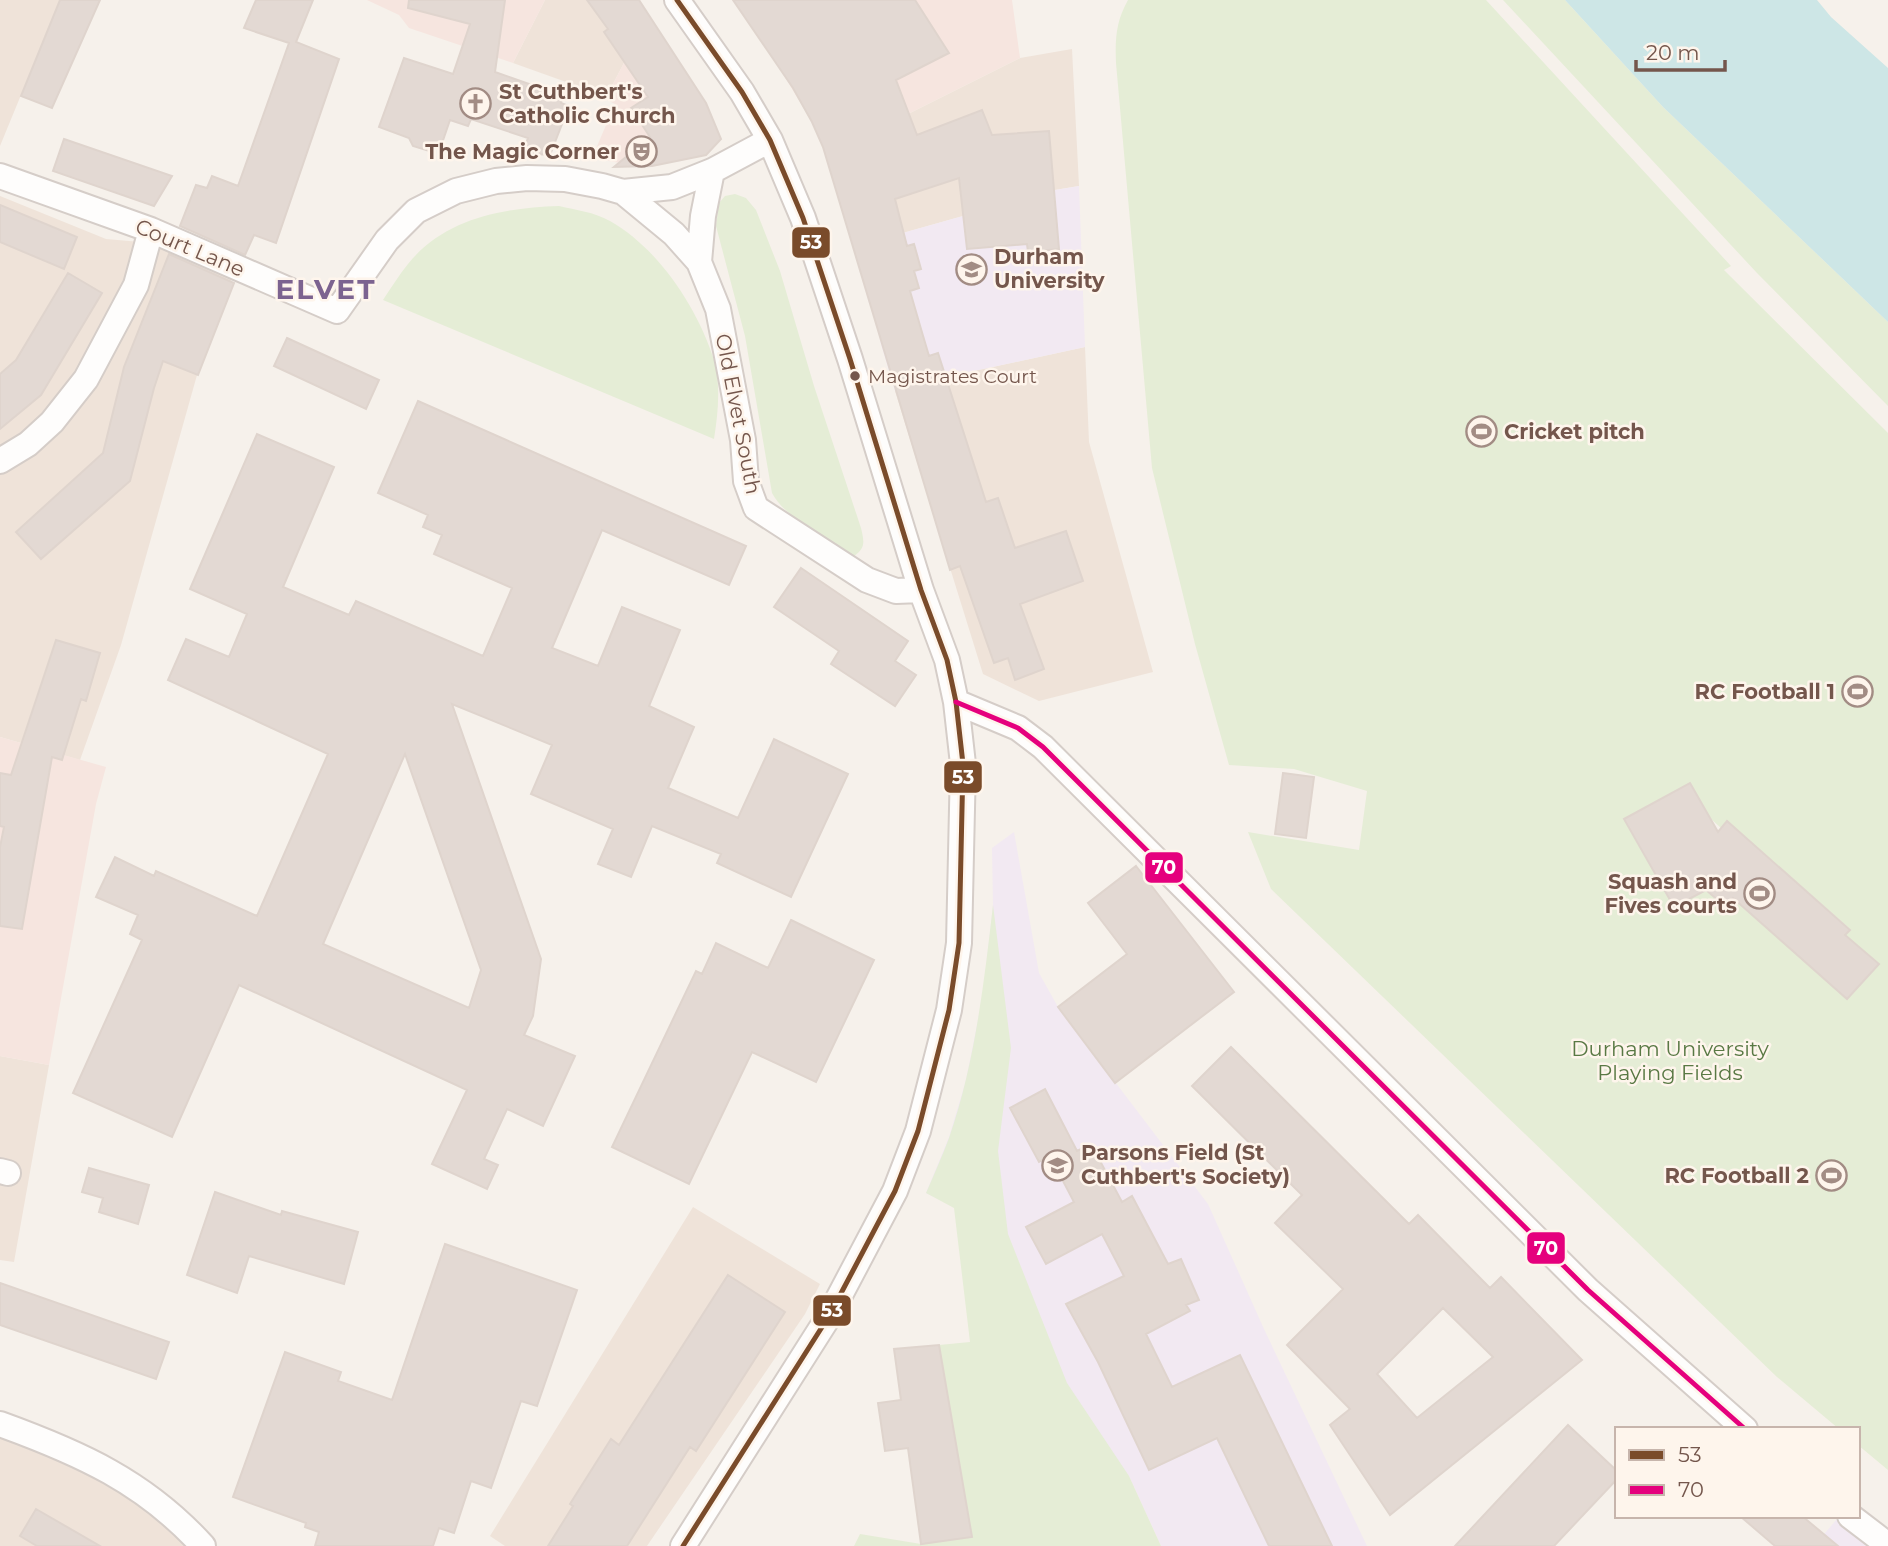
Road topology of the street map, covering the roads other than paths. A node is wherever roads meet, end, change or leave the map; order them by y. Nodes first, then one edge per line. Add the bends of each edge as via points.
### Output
1 (677, 0) edge
2 (770, 140) junction
3 (712, 171) junction
4 (0, 176) edge
5 (623, 192) junction
6 (416, 211) joint
7 (151, 230) junction
8 (699, 262) junction
9 (0, 460) edge
10 (921, 590) junction
11 (956, 702) junction
12 (0, 1424) edge
13 (1743, 1427) edge
14 (1853, 1518) edge
15 (1888, 1545) edge
16 (203, 1546) edge
17 (683, 1546) edge

1 - 2 street
2 - 3 street, Old Elvet South
2 - 10 street via 803,218
3 - 5 street, Old Elvet South via 672,187
3 - 8 street, Old Elvet South
4 - 7 street, Court Lane
5 - 6 street, Old Elvet South via 565,179 527,178 456,191
5 - 8 street, Old Elvet South via 674,234
6 - 7 street, Court Lane via 387,240 337,311
7 - 9 street via 136,285 86,379 51,422
8 - 10 street, Old Elvet South via 720,322 743,440 746,481 756,508 867,580 896,591
10 - 11 street via 947,660
11 - 13 street via 1018,728 1043,747 1588,1290
11 - 17 street via 963,764 959,943 949,1010 918,1131 895,1191 829,1316
12 - 16 street via 110,1471 150,1496
14 - 15 street

